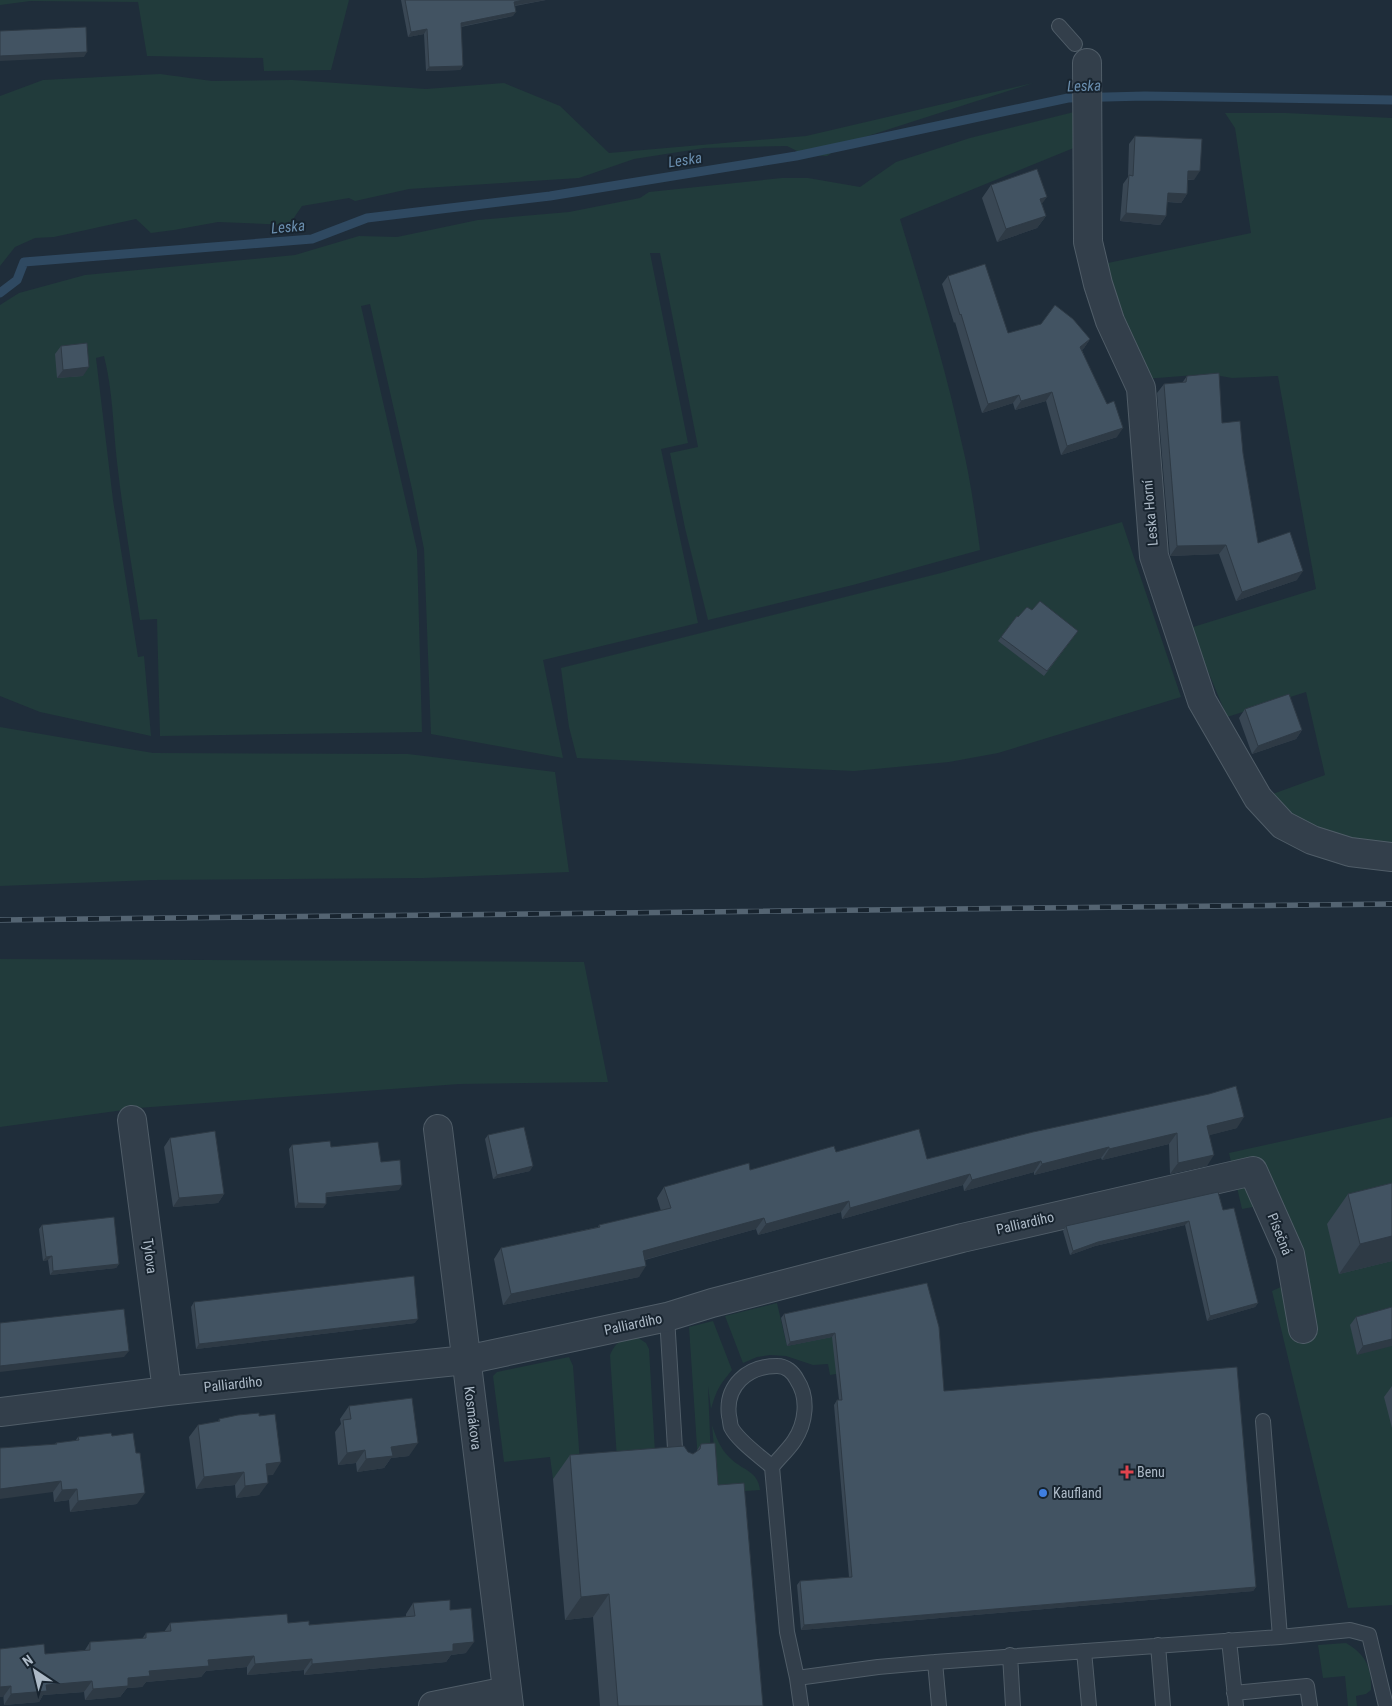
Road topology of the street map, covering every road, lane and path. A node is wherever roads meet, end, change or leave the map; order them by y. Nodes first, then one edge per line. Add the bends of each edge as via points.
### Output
1 (1059, 26) dead end
2 (1084, 74) joint
3 (1392, 858) edge
4 (132, 1120) dead end
5 (438, 1129) dead end
6 (1253, 1171) joint
7 (666, 1317) junction
8 (1303, 1329) dead end
9 (466, 1360) junction
10 (167, 1391) junction
11 (0, 1412) edge
12 (1263, 1421) dead end
13 (772, 1467) junction
14 (676, 1468) edge
15 (1280, 1637) junction
16 (1230, 1640) junction
17 (1158, 1645) junction
18 (1084, 1651) junction
19 (1010, 1655) junction
20 (935, 1662) junction
21 (797, 1678) junction
22 (508, 1698) edge
23 (1235, 1699) edge
24 (433, 1706) edge
25 (801, 1706) edge
26 (939, 1706) edge
27 (1013, 1706) edge
28 (1089, 1706) edge
29 (1163, 1706) edge
30 (1310, 1706) edge
31 (1386, 1706) edge

1 - 2 lane
2 - 3 street, Leska Horní via 1088,242 1110,321 1141,388 1154,556 1202,701 1258,798 1283,825 1312,840 1350,852
4 - 10 street, Tylova
5 - 9 street, Kosmákova
6 - 7 street, Palliardiho via 962,1238
6 - 8 street, Písečná via 1290,1254
7 - 9 street, Palliardiho
7 - 14 lane
9 - 10 street, Palliardiho
9 - 22 street, Kosmákova
10 - 11 street, Palliardiho
12 - 15 lane
13 - 13 lane via 731,1427 728,1407 730,1393 741,1378 757,1369 778,1366 792,1371 802,1387 806,1402 803,1421 794,1441
13 - 21 lane via 786,1632
15 - 16 lane
15 - 31 lane via 1350,1630 1369,1634
16 - 17 lane
16 - 23 lane
17 - 18 lane
17 - 29 lane
18 - 19 lane
18 - 28 lane
19 - 20 lane
19 - 27 lane
20 - 21 lane
20 - 26 lane
21 - 25 lane
22 - 24 street
23 - 30 lane via 1308,1686

